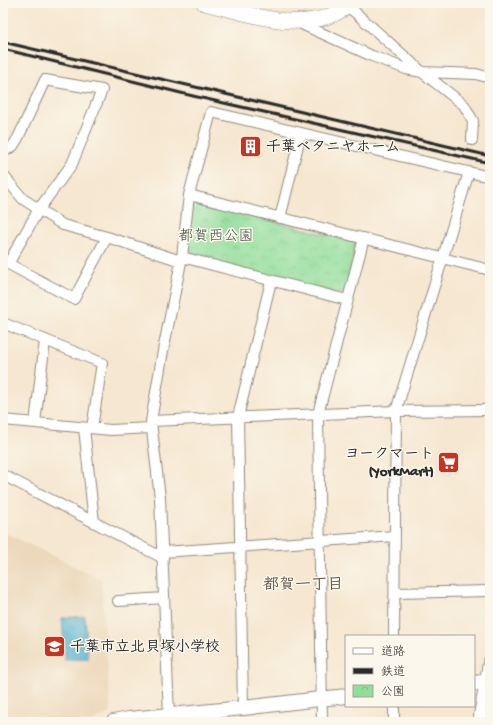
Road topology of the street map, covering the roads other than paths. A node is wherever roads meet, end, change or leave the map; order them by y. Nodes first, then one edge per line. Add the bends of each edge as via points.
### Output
1 (204, 3) edge
2 (349, 4) edge
3 (295, 22) junction
4 (422, 72) junction
5 (490, 78) edge
6 (301, 133) junction
7 (472, 140) dead end
8 (3, 152) edge
9 (469, 172) junction
10 (3, 175) edge
11 (490, 177) edge
12 (189, 195) junction
13 (39, 209) junction
14 (280, 218) junction
15 (107, 237) junction
16 (364, 238) junction
17 (442, 258) junction
18 (181, 259) junction
19 (5, 263) edge
20 (490, 270) edge
21 (270, 281) junction
22 (347, 300) junction
23 (3, 323) edge
24 (45, 341) junction
25 (490, 410) edge
26 (396, 411) junction
27 (318, 414) junction
28 (238, 417) junction
29 (3, 420) edge
30 (35, 423) junction
31 (151, 424) junction
32 (88, 428) junction
33 (3, 475) edge
34 (94, 522) junction
35 (395, 536) junction
36 (319, 542) junction
37 (240, 546) junction
38 (163, 555) junction
39 (490, 591) edge
40 (395, 593) junction
41 (164, 598) junction
42 (118, 601) dead end
43 (394, 635) edge
44 (490, 663) edge
45 (484, 682) edge
46 (345, 696) edge
47 (321, 699) junction
48 (394, 707) edge
49 (244, 708) junction
50 (180, 717) edge
51 (113, 722) edge
52 (322, 722) edge
53 (394, 722) edge
54 (480, 722) edge

1 - 3 main road
2 - 3 main road via 335,14 317,20
2 - 4 street
3 - 4 street via 386,62
4 - 5 street via 476,74
4 - 7 street via 464,105 473,122
6 - 9 street
6 - 12 street via 211,112
6 - 14 street
8 - 13 street via 13,146 18,138 45,80 102,90 72,164
9 - 11 street
9 - 17 street
10 - 13 street via 23,199
12 - 14 street
12 - 18 street
13 - 15 street via 63,225
13 - 19 street
14 - 16 street
15 - 18 street
15 - 19 street via 74,299
16 - 17 street
16 - 22 street
17 - 20 street
17 - 26 street
18 - 21 street
18 - 31 street
21 - 22 street
21 - 28 street
22 - 27 street
23 - 24 street
24 - 30 street
24 - 32 street via 102,363
25 - 26 street
26 - 27 street
26 - 35 street
27 - 28 street
27 - 36 street
28 - 31 street
28 - 37 street
29 - 30 street
30 - 32 street
31 - 32 street via 111,430
31 - 38 street via 160,498
32 - 34 street
33 - 34 street
34 - 38 street
35 - 36 street
35 - 40 street
36 - 37 street
36 - 47 street
37 - 38 street
37 - 49 street
38 - 41 street
39 - 40 street
40 - 43 street
41 - 42 street
41 - 50 street
44 - 45 street
45 - 54 street
46 - 47 street
47 - 49 street
47 - 52 street
48 - 53 street
49 - 50 street
50 - 51 street

